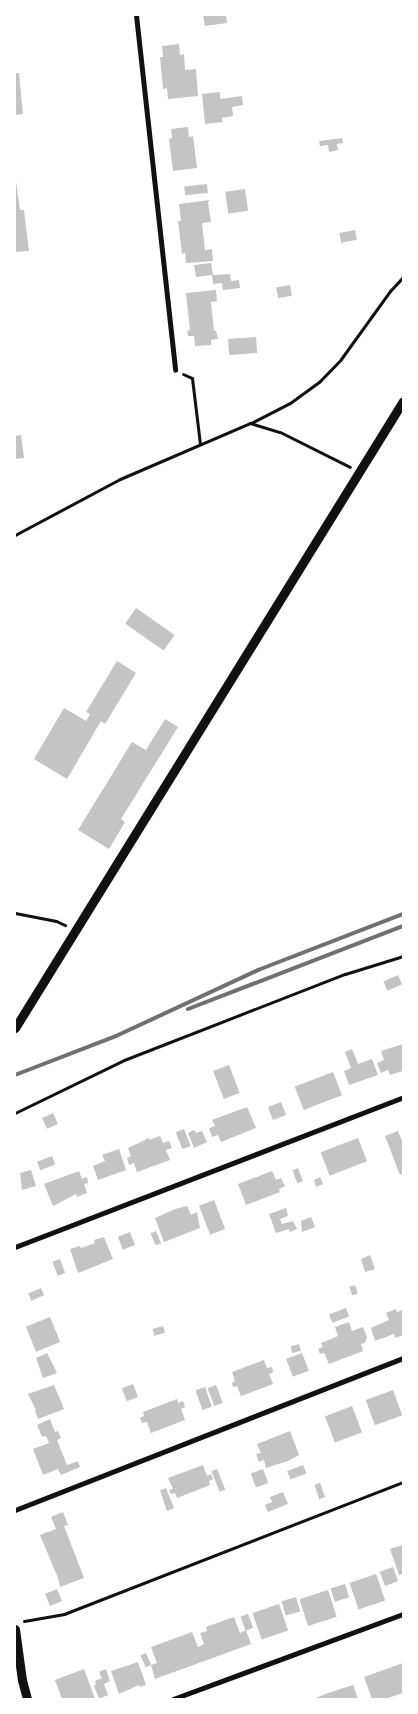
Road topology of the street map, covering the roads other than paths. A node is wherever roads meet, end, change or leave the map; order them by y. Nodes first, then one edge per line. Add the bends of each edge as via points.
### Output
1 (136, 15) edge
2 (175, 370) road end
3 (403, 401) edge
4 (15, 1028) edge
5 (403, 1097) edge
6 (15, 1247) edge
7 (403, 1358) edge
8 (15, 1510) edge
9 (403, 1614) edge
10 (15, 1629) edge
11 (27, 1699) edge
12 (173, 1699) edge

1 - 2 street
3 - 4 street
5 - 6 street
7 - 8 street
9 - 12 street
10 - 11 street

